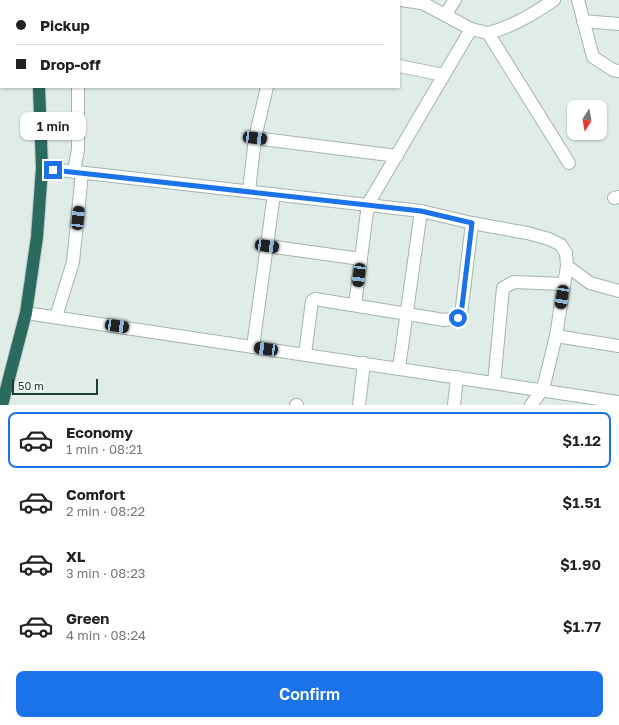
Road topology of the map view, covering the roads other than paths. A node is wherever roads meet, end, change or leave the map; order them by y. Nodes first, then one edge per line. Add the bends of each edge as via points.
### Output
1 (401, 0) edge
2 (455, 0) edge
3 (554, 0) edge
4 (578, 0) edge
5 (419, 1) edge
6 (445, 15) junction
7 (583, 21) junction
8 (619, 24) edge
9 (471, 29) junction
10 (488, 33) junction
11 (400, 66) edge
12 (617, 73) edge
13 (444, 75) junction
14 (39, 88) edge
15 (78, 88) edge
16 (267, 88) edge
17 (255, 138) junction
18 (397, 156) junction
19 (568, 163) dead end
20 (42, 168) junction
21 (78, 172) junction
22 (249, 191) junction
23 (274, 194) junction
24 (368, 204) junction
25 (421, 211) junction
26 (472, 223) junction
27 (267, 246) junction
28 (361, 259) junction
29 (567, 266) junction
30 (564, 284) junction
31 (619, 291) edge
32 (355, 305) junction
33 (26, 313) junction
34 (407, 314) junction
35 (56, 318) junction
36 (556, 336) junction
37 (619, 346) edge
38 (253, 347) junction
39 (305, 354) junction
40 (364, 363) junction
41 (400, 368) junction
42 (458, 377) junction
43 (494, 383) junction
44 (543, 389) junction
45 (597, 402) edge
46 (619, 402) edge
47 (2, 405) edge
48 (359, 405) edge
49 (454, 405) edge
50 (531, 405) edge

1 - 5 street
2 - 6 street
3 - 10 street via 504,29
4 - 7 street
5 - 6 street
6 - 9 street
7 - 8 street
7 - 12 street via 593,57
9 - 10 street
9 - 13 street
10 - 19 street
11 - 13 street
13 - 18 street
14 - 20 highway
15 - 21 street
16 - 17 street
17 - 18 street
17 - 22 street
18 - 24 street
20 - 21 street
20 - 33 highway via 37,237
21 - 22 street
21 - 35 street via 73,262
22 - 23 street
23 - 24 street
23 - 27 street
24 - 25 street
24 - 28 street
25 - 26 street
25 - 34 street
26 - 29 street via 549,239 561,245 566,253
26 - 34 street via 461,315 458,318 444,320
27 - 28 street
27 - 38 street
28 - 32 street
29 - 30 street
29 - 31 street via 590,283
30 - 36 street
30 - 43 street via 514,282 503,288
32 - 34 street
32 - 39 street via 320,299 312,301
33 - 35 street
33 - 47 highway
34 - 41 street
35 - 38 street
36 - 37 street
36 - 44 street
38 - 39 street
39 - 40 street
40 - 41 street
40 - 48 street
41 - 42 street
42 - 43 street
42 - 49 street
43 - 44 street
44 - 45 street
44 - 50 street
45 - 46 street

